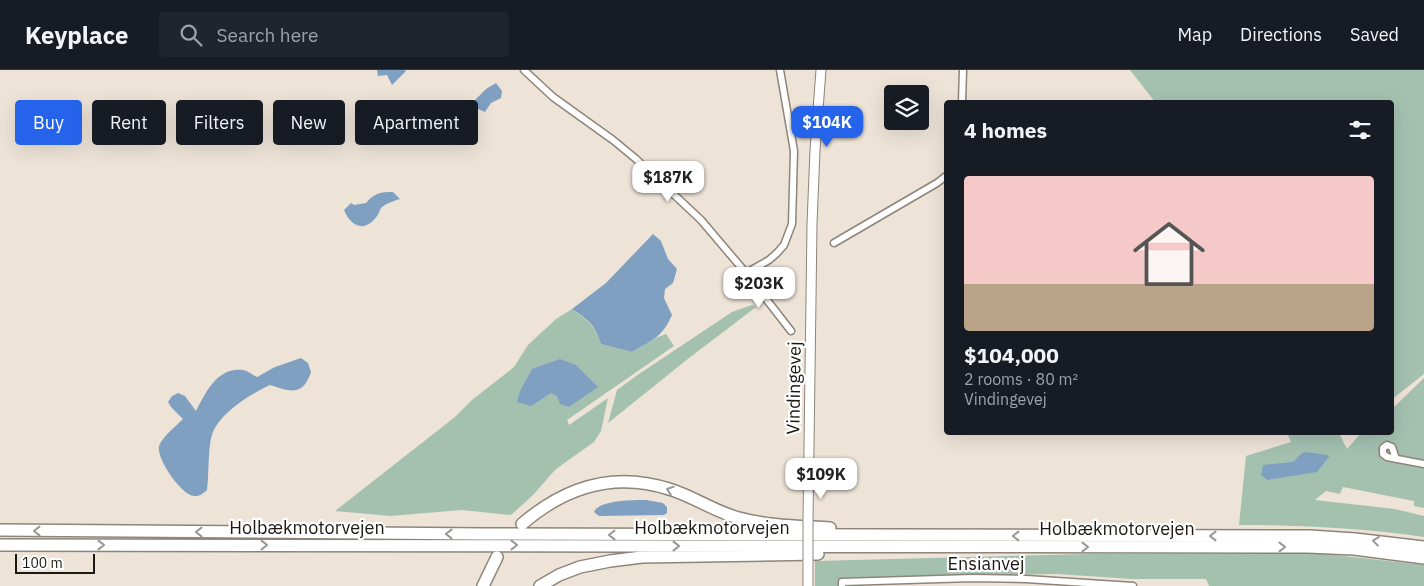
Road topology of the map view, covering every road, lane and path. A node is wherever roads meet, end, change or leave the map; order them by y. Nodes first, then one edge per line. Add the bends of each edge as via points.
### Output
1 (524, 70) edge
2 (780, 70) edge
3 (821, 70) edge
4 (963, 70) edge
5 (962, 100) edge
6 (944, 178) edge
7 (834, 243) dead end
8 (746, 273) junction
9 (791, 331) dead end
10 (1396, 459) dead end
11 (1424, 464) edge
12 (522, 524) dead end
13 (0, 530) edge
14 (914, 535) junction
15 (0, 545) edge
16 (949, 547) junction
17 (1424, 547) edge
18 (498, 557) dead end
19 (1424, 558) edge
20 (972, 578) junction
21 (1026, 582) edge
22 (919, 583) edge
23 (1079, 584) edge
24 (483, 586) edge
25 (540, 586) edge
26 (808, 586) edge
27 (842, 586) edge
28 (972, 586) edge
29 (1134, 586) edge

1 - 8 street via 553,97 636,159 701,220
2 - 8 street via 794,151 792,224 784,246
3 - 26 main road, Vindingevej, bridge via 812,224
4 - 5 street
6 - 7 street
8 - 9 street
10 - 11 street
14 -> 12 highway via 765,524 738,518 670,489 627,481 578,489 555,499
14 -> 13 highway, Holbækmotorvejen
17 -> 14 highway, Holbækmotorvejen via 1310,536
15 -> 16 highway, Holbækmotorvejen
16 -> 19 highway, Holbækmotorvejen via 1308,547
16 - 25 highway via 900,552 642,557 580,567
18 - 24 highway
20 - 21 street, Ensianvej
20 - 22 street, Ensianvej
20 - 28 street
21 - 23 street, Ensianvej
22 - 27 street, Ensianvej via 842,582
23 - 29 street, Ensianvej

